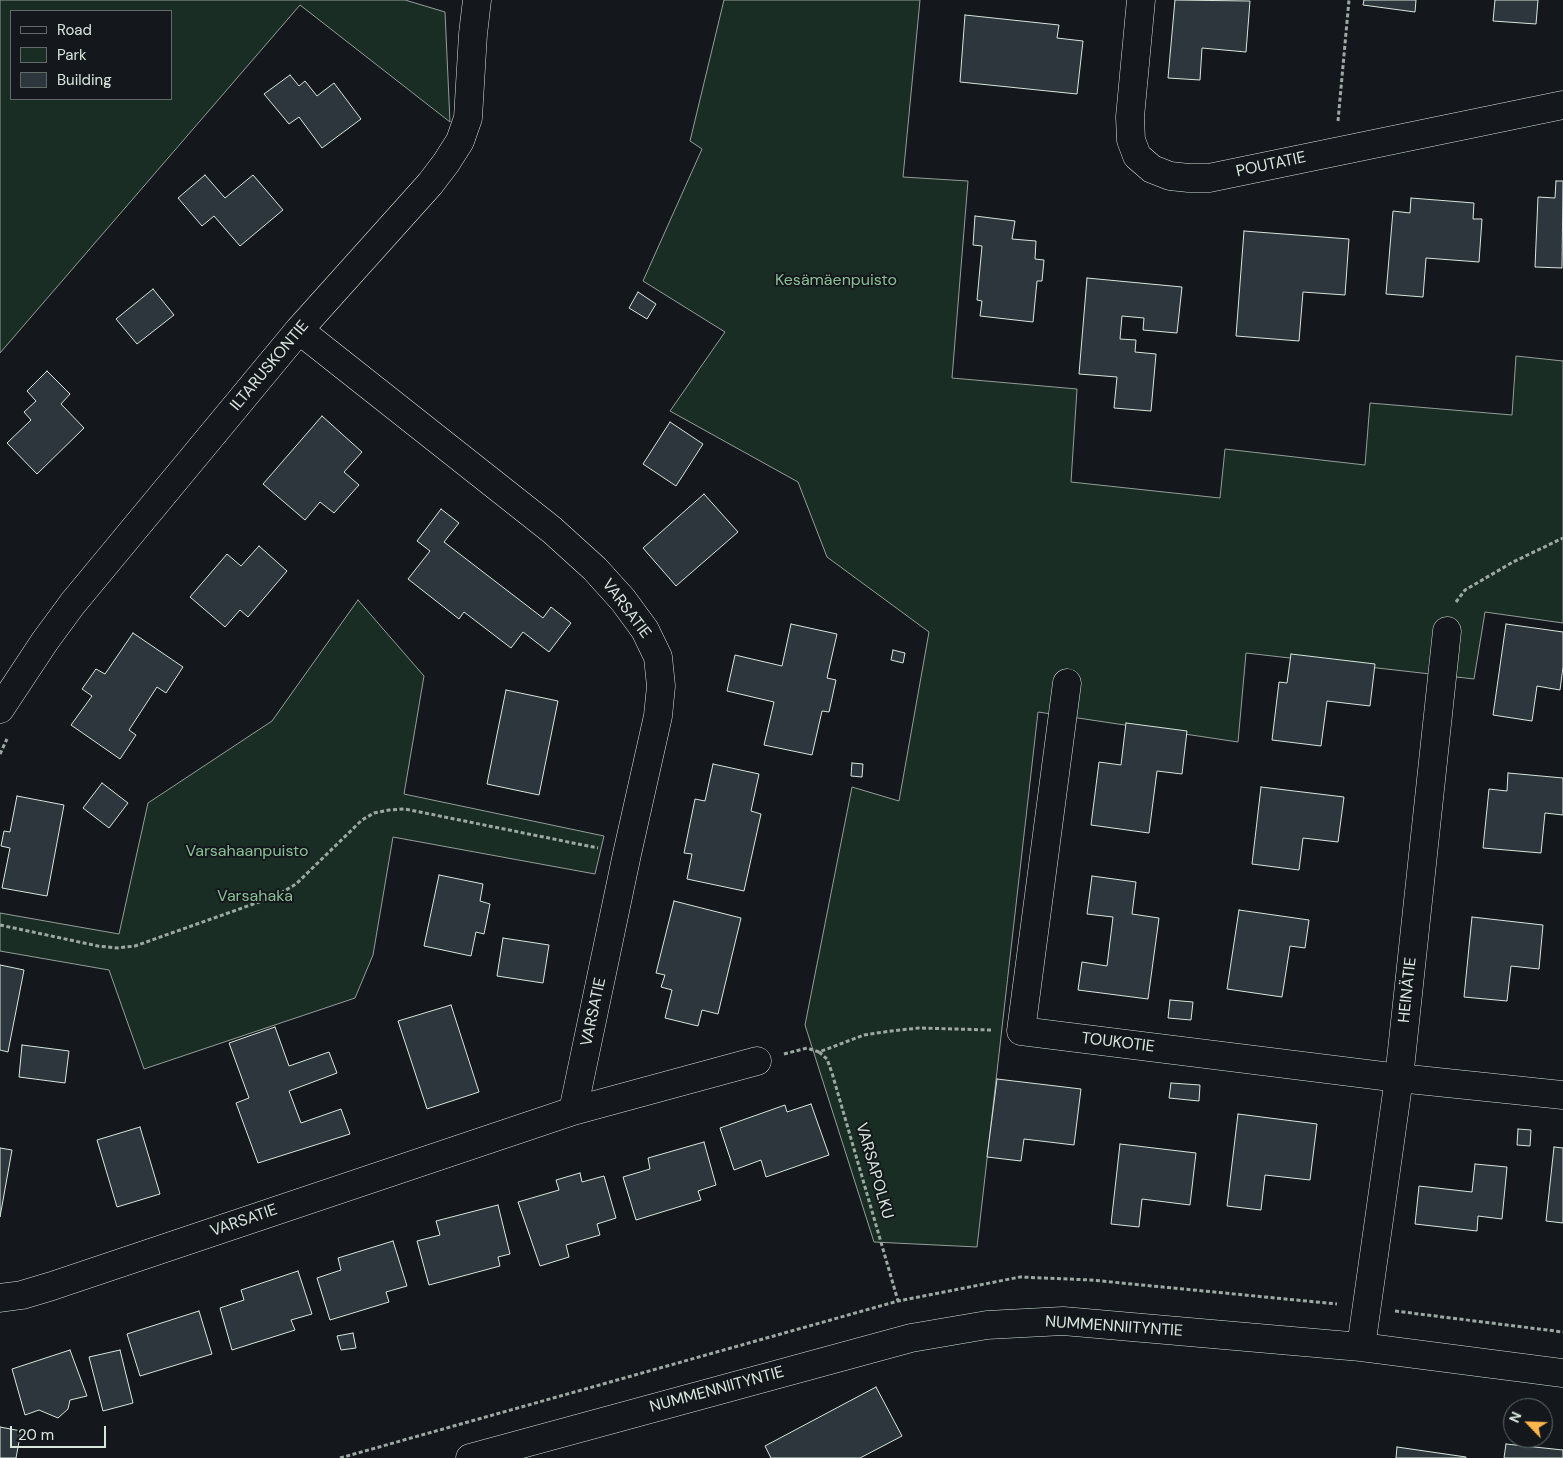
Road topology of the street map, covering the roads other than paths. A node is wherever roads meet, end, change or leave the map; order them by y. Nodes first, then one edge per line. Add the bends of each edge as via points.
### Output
1 (477, 0) edge
2 (1141, 0) edge
3 (1563, 105) edge
4 (299, 330) junction
5 (1447, 631) road end
6 (1066, 683) dead end
7 (0, 709) edge
8 (757, 1061) road end
9 (1399, 1078) junction
10 (1563, 1095) edge
11 (573, 1111) junction
12 (0, 1298) edge
13 (1361, 1347) junction
14 (1563, 1373) edge
15 (470, 1458) edge

1 - 4 street, ILTARUSKONTIE via 468,118 460,140 430,184
2 - 3 street, POUTATIE via 1130,117 1131,140 1138,156 1152,169 1170,176 1209,178
4 - 7 street, ILTARUSKONTIE via 73,604
4 - 11 street, VARSATIE via 552,530 595,569 623,600 658,657 661,686 658,716
5 - 9 street, HEINÄTIE
6 - 9 street, TOUKOTIE via 1021,1031
8 - 11 street, VARSATIE
9 - 10 street, TOUKOTIE
9 - 13 street, HEINÄTIE
11 - 12 street, VARSATIE via 52,1286
13 - 14 street, NUMMENNIITYNTIE
13 - 15 street, NUMMENNIITYNTIE via 1063,1321 987,1325 911,1338

